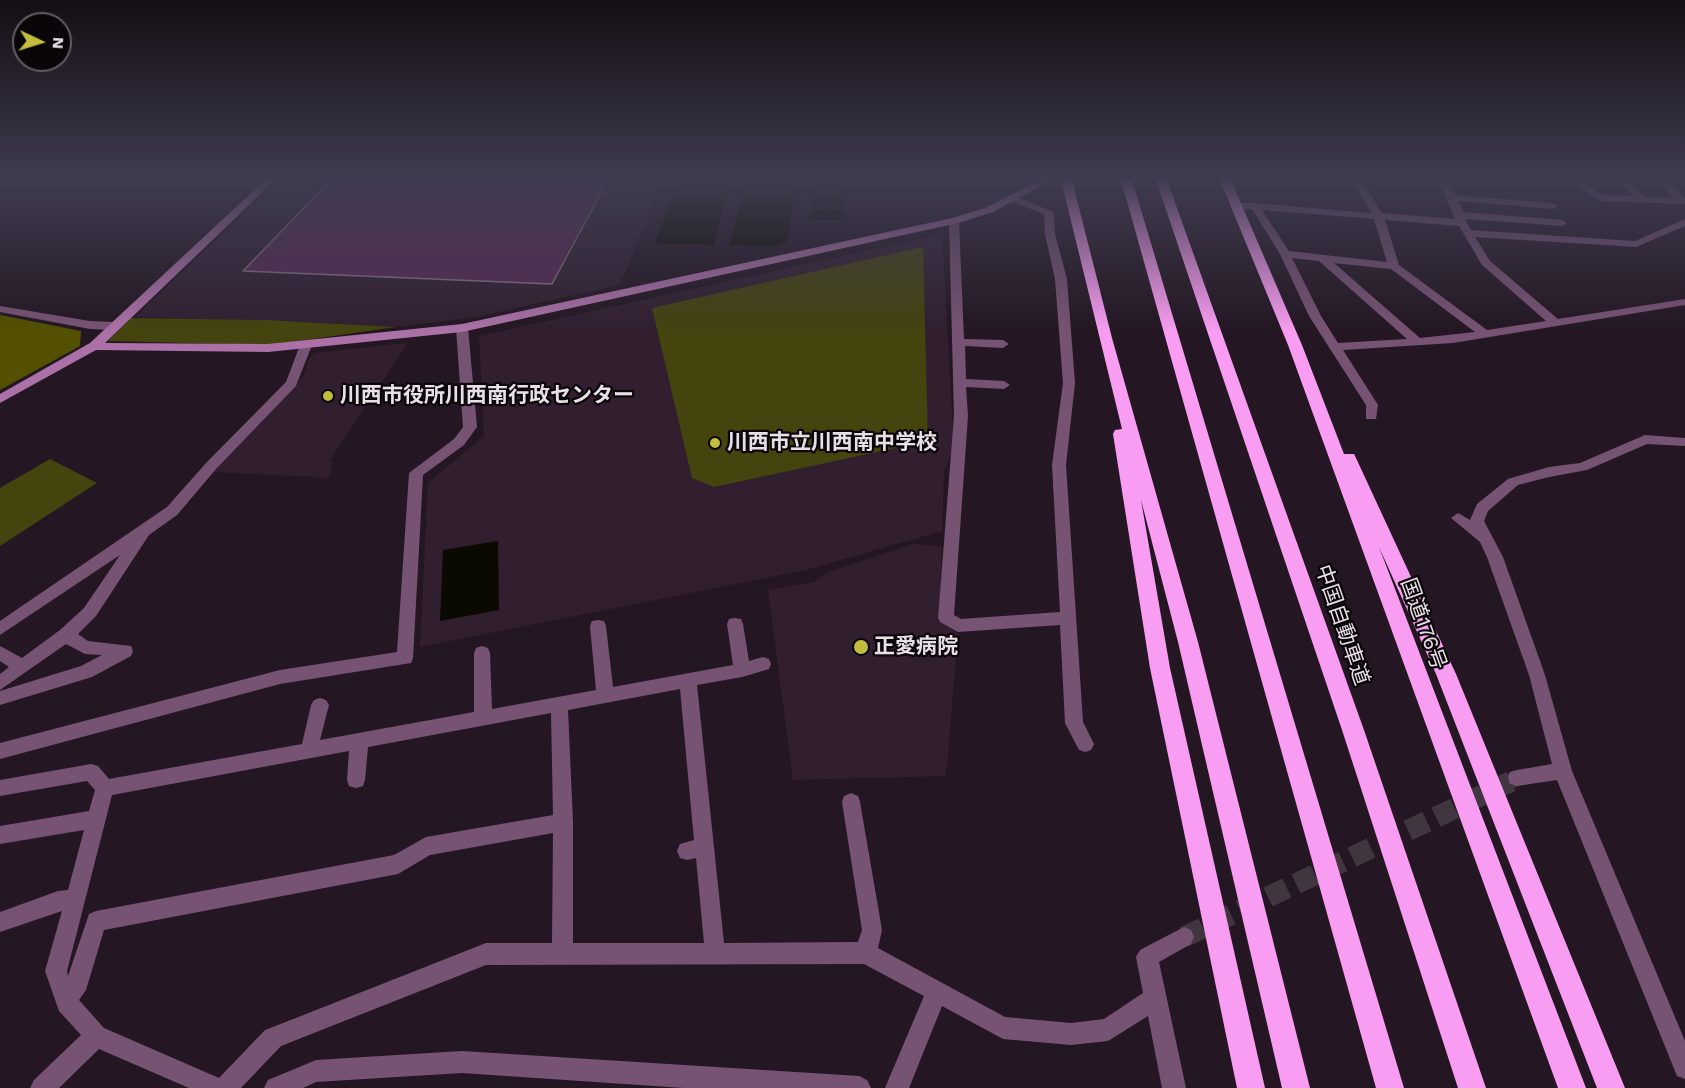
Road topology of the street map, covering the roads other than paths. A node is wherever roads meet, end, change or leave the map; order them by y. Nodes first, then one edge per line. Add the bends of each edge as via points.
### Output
1 (216, 231) edge
2 (909, 231) edge
3 (954, 231) edge
4 (1050, 231) edge
5 (1079, 231) edge
6 (1141, 231) edge
7 (1179, 231) edge
8 (1247, 231) edge
9 (1270, 231) edge
10 (1383, 231) edge
11 (1467, 231) edge
12 (1527, 231) edge
13 (1665, 231) edge
14 (1285, 254) junction
15 (1322, 258) junction
16 (1394, 266) junction
17 (1685, 302) edge
18 (0, 309) edge
19 (1556, 323) junction
20 (114, 326) junction
21 (462, 328) junction
22 (1485, 334) junction
23 (1105, 338) junction
24 (958, 342) junction
25 (1418, 342) junction
26 (1003, 344) dead end
27 (306, 345) junction
28 (1295, 345) junction
29 (94, 346) junction
30 (1336, 347) junction
31 (960, 383) junction
32 (1004, 385) dead end
33 (0, 399) edge
34 (1371, 416) dead end
35 (1685, 442) edge
36 (1458, 518) dead end
37 (144, 531) junction
38 (1488, 542) junction
39 (1068, 618) junction
40 (735, 624) dead end
41 (598, 626) dead end
42 (0, 629) edge
43 (66, 635) junction
44 (0, 653) edge
45 (482, 653) dead end
46 (763, 664) dead end
47 (22, 666) junction
48 (742, 670) junction
49 (688, 680) junction
50 (0, 683) edge
51 (605, 695) junction
52 (0, 698) edge
53 (320, 705) dead end
54 (559, 705) junction
55 (483, 719) junction
56 (359, 741) junction
57 (1085, 744) dead end
58 (309, 750) junction
59 (0, 751) edge
60 (1563, 771) junction
61 (1517, 778) tunnel mouth
62 (356, 780) dead end
63 (0, 788) edge
64 (105, 788) junction
65 (851, 802) dead end
66 (97, 819) junction
67 (563, 822) junction
68 (0, 835) edge
69 (75, 899) junction
70 (0, 922) edge
71 (1184, 937) tunnel mouth
72 (562, 953) junction
73 (716, 953) junction
74 (866, 953) junction
75 (936, 993) junction
76 (64, 997) junction
77 (1156, 997) junction
78 (96, 1036) junction
79 (1685, 1068) edge
80 (42, 1088) edge
81 (216, 1088) edge
82 (225, 1088) edge
83 (276, 1088) edge
84 (859, 1088) edge
85 (897, 1088) edge
86 (1174, 1088) edge
87 (1251, 1088) edge
88 (1296, 1088) edge
89 (1390, 1088) edge
90 (1472, 1088) edge
91 (1572, 1088) edge
92 (1611, 1088) edge

1 - 20 street
2 - 21 street
3 - 24 street
4 - 39 street via 1061,279 1069,383 1059,465
5 - 23 highway
6 - 89 highway
7 - 90 highway, 中国自動車道 via 1353,730
8 - 28 highway, 国道176号
9 - 14 street
10 - 16 street
11 - 19 street via 1486,263
12 - 13 street via 1636,244
14 - 15 street
14 - 30 street via 1315,316
15 - 16 street
15 - 25 street
16 - 22 street
17 - 19 street
18 - 20 street
19 - 22 street
20 - 29 street
21 - 27 street
21 - 59 street via 470,427 459,442 416,473 405,658 280,677
22 - 25 street
23 - 87 highway via 1160,668
23 - 88 highway via 1188,642
24 - 26 street
24 - 31 street
25 - 30 street
27 - 29 street
27 - 37 street via 292,383 172,512
28 - 91 highway, 国道176号
28 - 92 highway via 1446,674
29 - 33 street
30 - 34 street via 1372,405
31 - 32 street
31 - 39 street via 946,618 958,626
35 - 38 street via 1645,439 1582,467 1513,482 1482,508 1477,521
36 - 38 street
37 - 42 street
37 - 43 street via 90,612
38 - 60 street via 1537,675
39 - 57 street via 1074,723
40 - 48 street
41 - 51 street
43 - 47 street
43 - 52 street via 86,647 125,651 86,672
44 - 47 street
45 - 55 street
46 - 48 street
47 - 50 street
48 - 49 street
49 - 51 street
49 - 73 street via 696,849
51 - 54 street
53 - 58 street
54 - 55 street
54 - 67 street
55 - 56 street
56 - 58 street
56 - 62 street
58 - 64 street
60 - 61 street
60 - 79 street
63 - 64 street via 92,772
64 - 66 street
65 - 74 street via 872,930
66 - 68 street
66 - 69 street
67 - 72 street
67 - 76 street via 426,846 398,864 96,921 75,990
69 - 70 street via 58,901
69 - 76 street via 56,971
71 - 77 street via 1147,957
72 - 73 street
72 - 82 street via 486,954 273,1038
73 - 74 street
74 - 75 street
75 - 77 street via 1003,1028 1071,1034 1108,1030
75 - 85 street
76 - 78 street
77 - 86 street
78 - 80 street
78 - 81 street
83 - 84 street via 316,1071 462,1062

